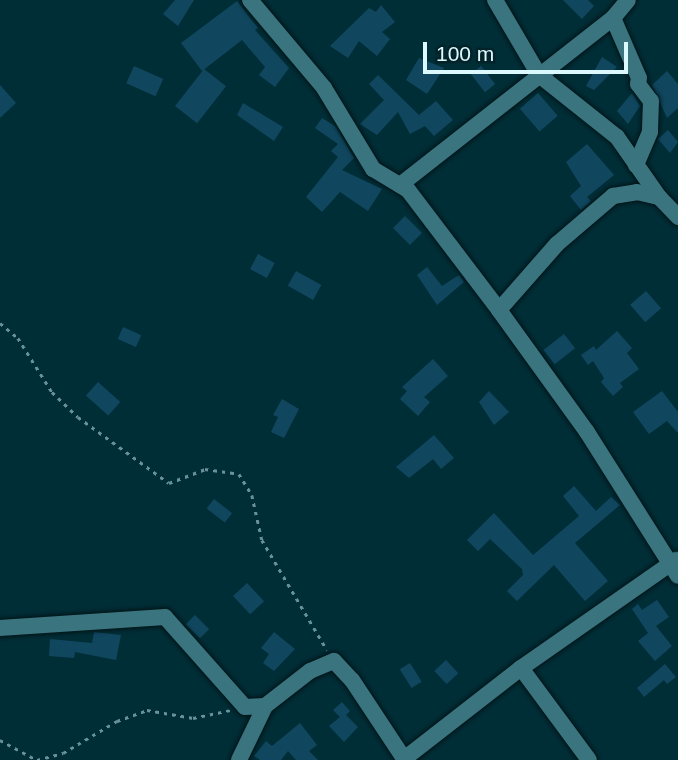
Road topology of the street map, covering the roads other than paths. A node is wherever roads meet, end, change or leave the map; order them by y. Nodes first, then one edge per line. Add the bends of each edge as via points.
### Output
1 (250, 0) edge
2 (495, 0) edge
3 (628, 0) edge
4 (613, 18) junction
5 (540, 75) junction
6 (636, 165) junction
7 (400, 185) junction
8 (659, 197) junction
9 (678, 217) edge
10 (499, 310) junction
11 (675, 566) edge
12 (0, 628) edge
13 (522, 668) junction
14 (265, 706) junction
15 (239, 760) edge
16 (405, 760) edge
17 (589, 760) edge

1 - 7 street via 324,88 373,169
2 - 5 street
3 - 4 street
4 - 5 street
4 - 6 street via 638,85 651,101 650,132
5 - 6 street via 617,137
5 - 7 street
6 - 8 street
7 - 10 street
8 - 9 street
8 - 10 street via 637,192 600,204 557,244
10 - 11 street
11 - 13 street
12 - 14 street via 165,617 245,707
13 - 16 street
13 - 17 street
14 - 15 street
14 - 16 street via 310,671 334,661 352,680

